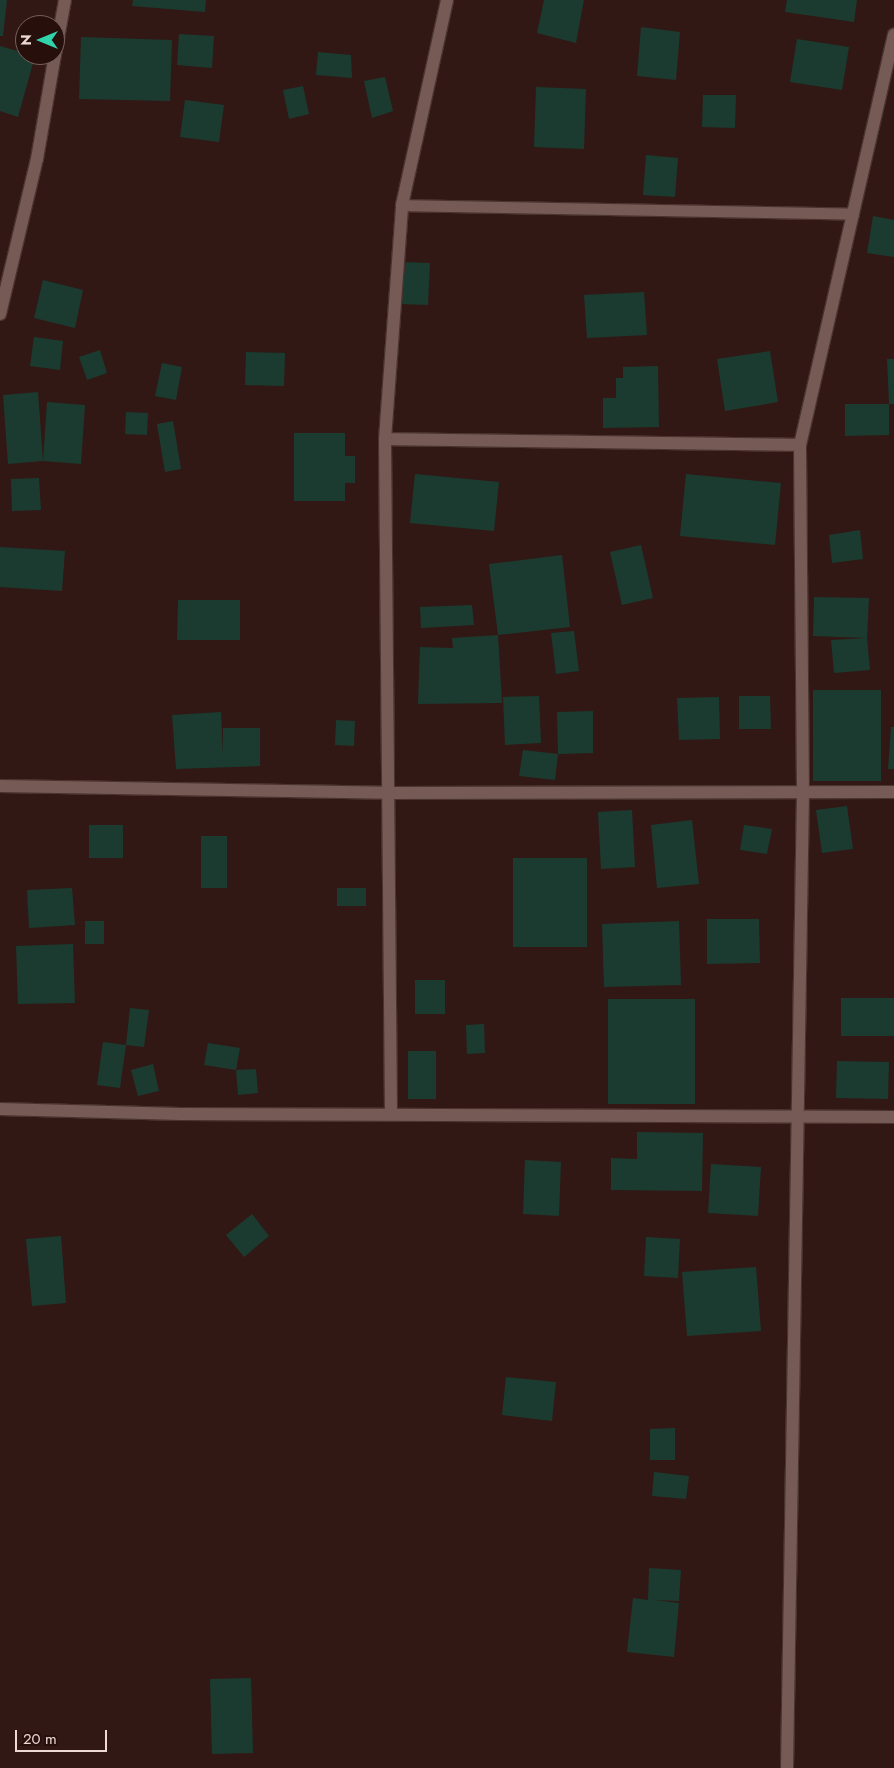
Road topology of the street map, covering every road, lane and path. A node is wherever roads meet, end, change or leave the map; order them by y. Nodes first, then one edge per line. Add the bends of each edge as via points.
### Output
1 (65, 0) edge
2 (447, 0) edge
3 (62, 15) edge
4 (894, 35) edge
5 (53, 65) edge
6 (402, 205) junction
7 (853, 214) junction
8 (0, 311) edge
9 (385, 439) junction
10 (800, 446) junction
11 (0, 786) edge
12 (803, 792) junction
13 (894, 792) edge
14 (386, 793) junction
15 (0, 1109) edge
16 (391, 1114) junction
17 (799, 1116) junction
18 (894, 1117) edge
19 (787, 1768) edge

1 - 3 street
2 - 6 street
4 - 7 street
5 - 8 street via 37,159
6 - 7 lane
6 - 9 street
7 - 10 street
9 - 10 street
9 - 14 street
10 - 12 street
11 - 14 street
12 - 13 street
12 - 14 street
12 - 17 street
14 - 16 street
15 - 16 street via 180,1114
16 - 17 street
17 - 18 street
17 - 19 street

